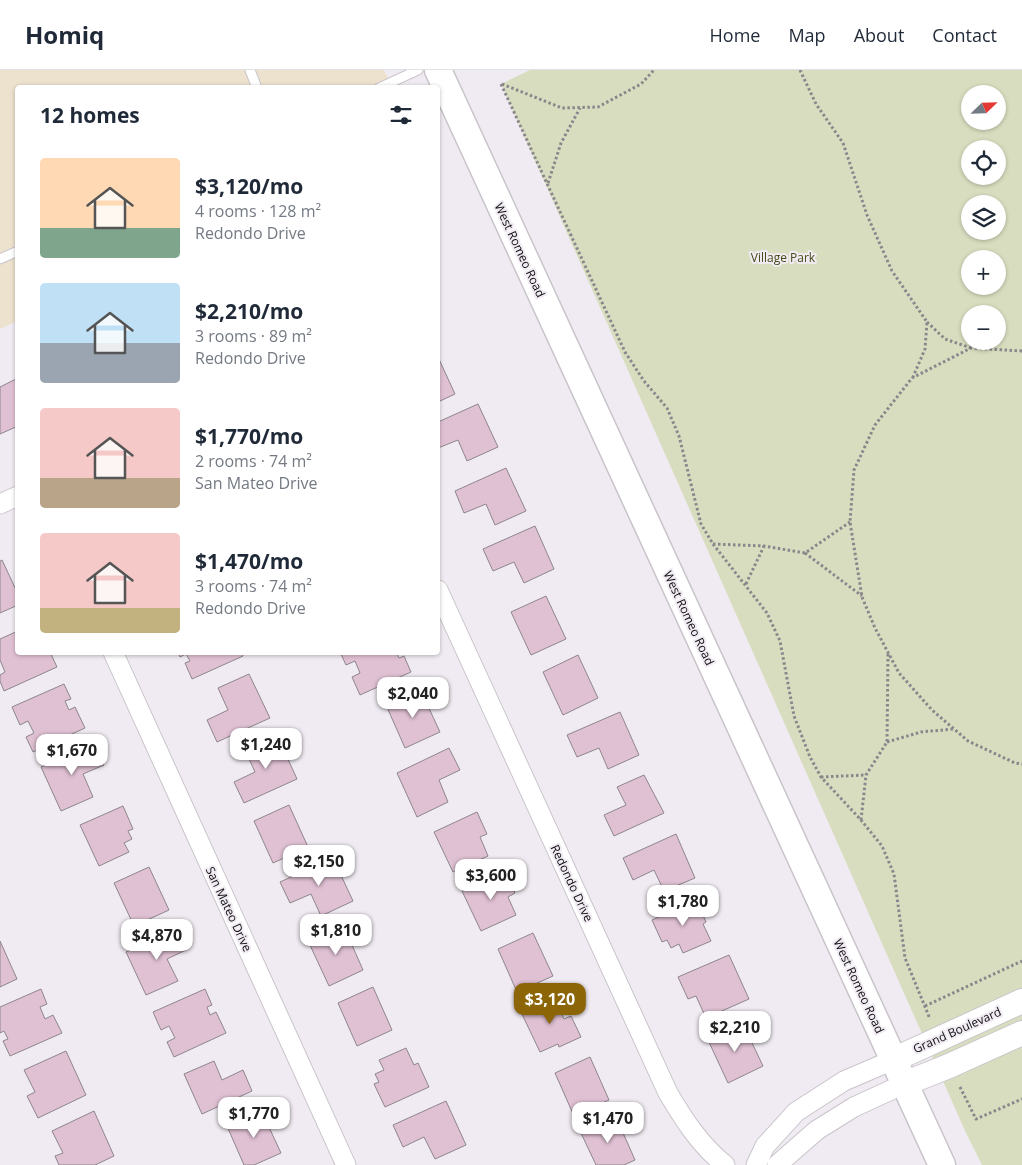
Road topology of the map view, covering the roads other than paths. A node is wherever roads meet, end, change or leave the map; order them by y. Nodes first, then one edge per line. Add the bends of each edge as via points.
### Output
1 (250, 70) edge
2 (418, 70) edge
3 (438, 70) edge
4 (256, 85) edge
5 (386, 85) edge
6 (15, 252) edge
7 (0, 259) edge
8 (15, 497) edge
9 (0, 504) edge
10 (440, 594) edge
11 (113, 655) edge
12 (1022, 1001) edge
13 (1022, 1033) edge
14 (893, 1060) junction
15 (904, 1084) junction
16 (346, 1165) edge
17 (725, 1165) edge
18 (756, 1165) edge
19 (777, 1165) edge
20 (942, 1165) edge

1 - 4 lane
2 - 5 lane
3 - 14 main road, West Romeo Road
6 - 7 lane
8 - 9 street
10 - 17 street, Redondo Drive via 668,1093 686,1123
11 - 16 street, San Mateo Drive
12 - 14 street, Grand Boulevard
13 - 15 street
14 - 15 main road, West Romeo Road
14 - 18 street via 844,1082 796,1112 765,1146
15 - 19 street via 824,1125
15 - 20 main road, West Romeo Road

